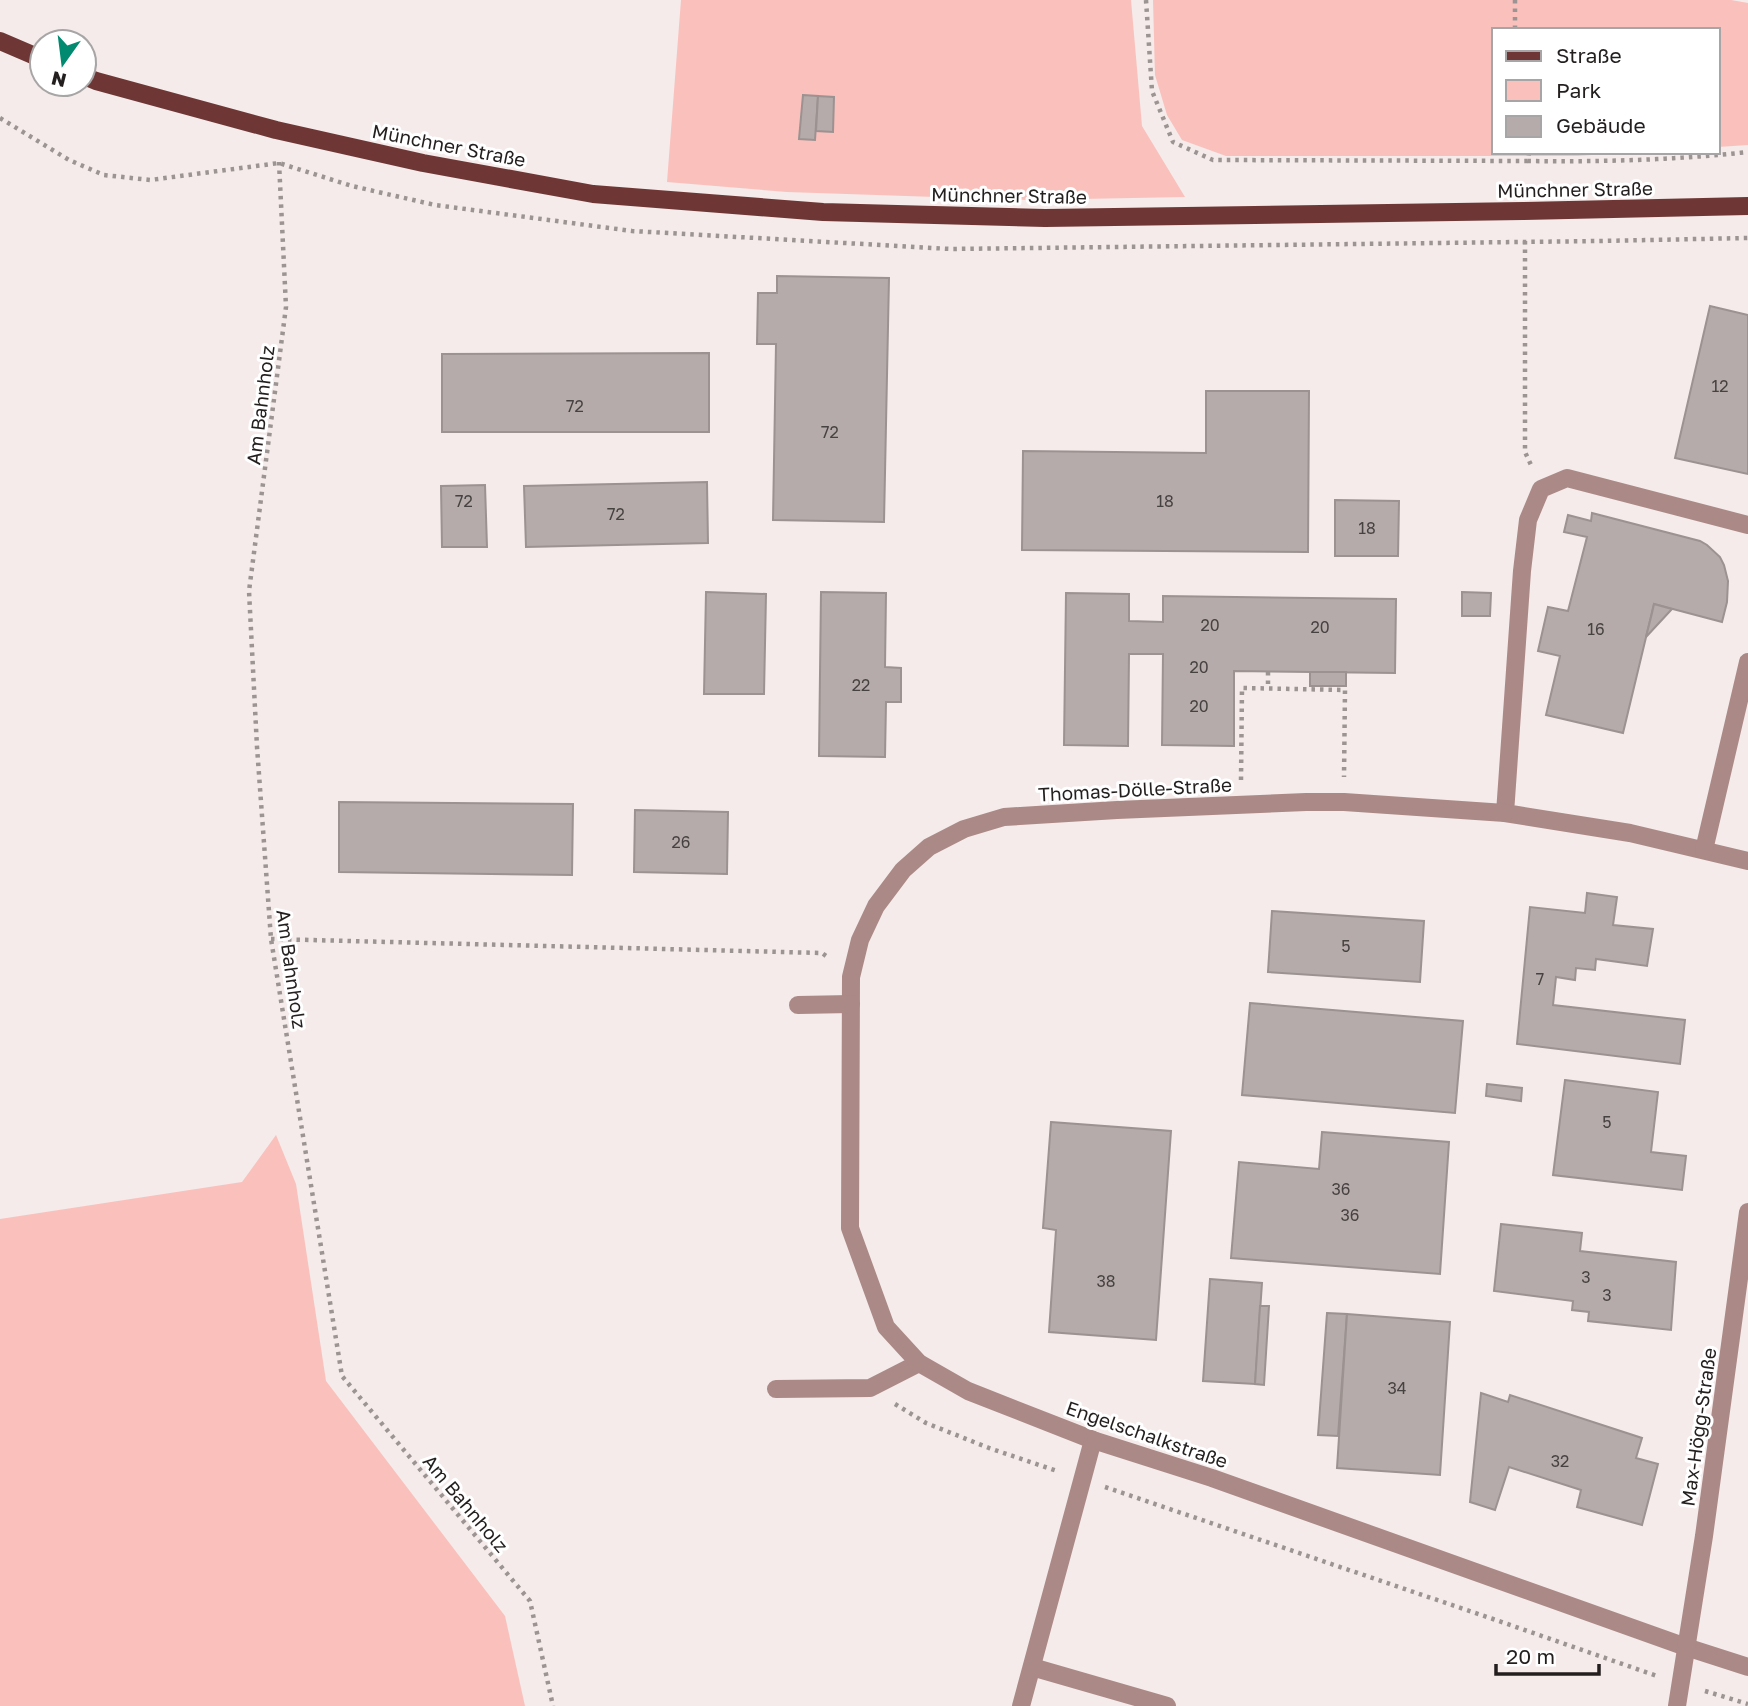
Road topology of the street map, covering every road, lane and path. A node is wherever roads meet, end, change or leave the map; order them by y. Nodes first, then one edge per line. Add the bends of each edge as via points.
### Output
1 (1146, 0) edge
2 (1515, 0) edge
3 (1516, 28) edge
4 (0, 41) edge
5 (28, 53) edge
6 (98, 82) edge
7 (0, 118) edge
8 (1748, 152) edge
9 (1529, 154) edge
10 (1528, 161) junction
11 (1748, 206) edge
12 (1523, 211) junction
13 (1541, 489) junction
14 (1748, 526) edge
15 (1748, 662) edge
16 (1268, 671) dead end
17 (1268, 689) junction
18 (1344, 802) junction
19 (1241, 805) junction
20 (1505, 813) junction
21 (1704, 850) junction
22 (1748, 861) edge
23 (271, 939) junction
24 (851, 977) junction
25 (851, 1004) junction
26 (798, 1005) dead end
27 (1748, 1212) edge
28 (919, 1363) junction
29 (870, 1388) junction
30 (776, 1389) dead end
31 (1093, 1440) junction
32 (1082, 1479) junction
33 (1686, 1647) junction
34 (1032, 1667) junction
35 (1748, 1667) edge
36 (1681, 1684) junction
37 (1748, 1704) edge
38 (553, 1706) edge
39 (1021, 1706) edge
40 (1167, 1706) edge
41 (1677, 1706) edge

1 - 10 path via 1152,91 1173,142 1213,160
2 - 3 path
4 - 5 main road
6 - 12 main road, Münchner Straße via 276,130 593,194 823,212 1045,218
7 - 23 path, Am Bahnholz via 104,176 150,180 279,163 286,307 249,591
8 - 10 path
9 - 10 path
11 - 12 main road, Münchner Straße
12 - 13 path via 1525,452
13 - 14 street via 1567,478
13 - 20 street via 1528,520 1522,571
15 - 21 street
16 - 17 path
17 - 18 path via 1345,690
17 - 19 path via 1242,688
18 - 19 street, Thomas-Dölle-Straße
18 - 20 street, Thomas-Dölle-Straße
19 - 24 street, Thomas-Dölle-Straße via 1004,817 964,829 929,847 876,906 860,940
20 - 21 street, Thomas-Dölle-Straße
21 - 22 street, Thomas-Dölle-Straße
23 - 24 path via 822,953
23 - 38 path, Am Bahnholz via 342,1376 530,1601
24 - 25 street, Engelschalkstraße
25 - 26 street
25 - 28 street, Engelschalkstraße via 850,1228 886,1327
27 - 33 street, Max-Högg-Straße
28 - 29 street
28 - 31 street, Engelschalkstraße via 968,1391
29 - 30 street
29 - 32 path via 926,1423
31 - 32 street
31 - 33 street, Engelschalkstraße
32 - 34 street
32 - 36 path
33 - 35 street, Engelschalkstraße
33 - 36 street, Max-Högg-Straße
34 - 39 street
34 - 40 street
36 - 37 path
36 - 41 street, Max-Högg-Straße

